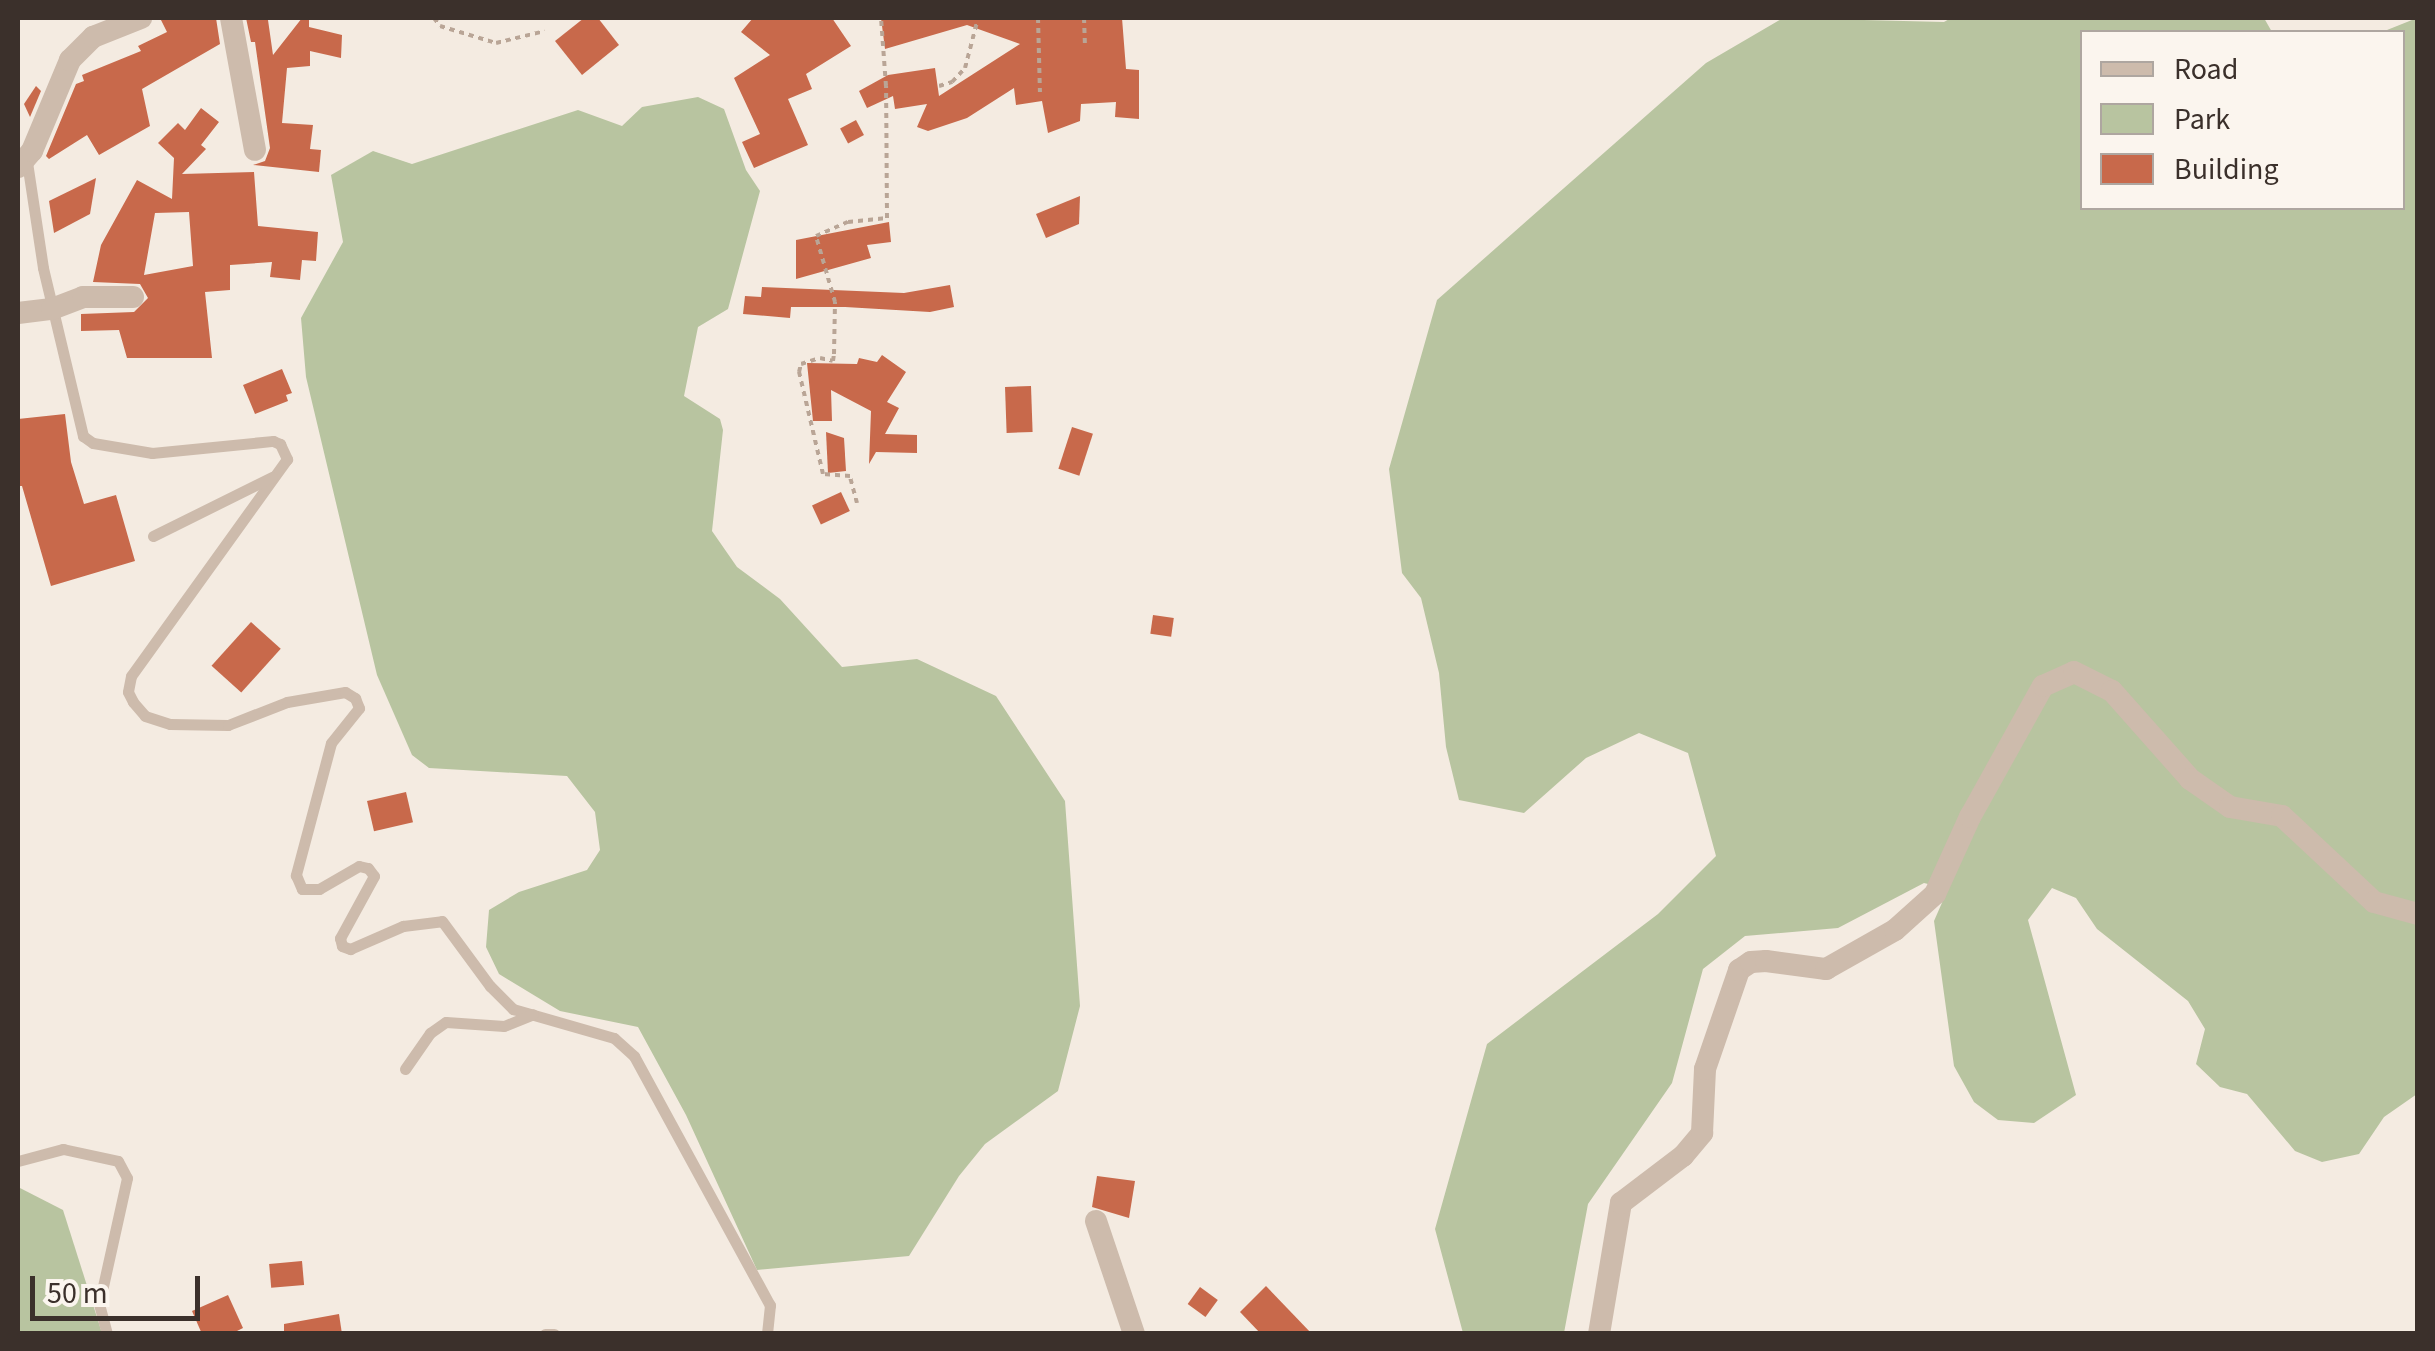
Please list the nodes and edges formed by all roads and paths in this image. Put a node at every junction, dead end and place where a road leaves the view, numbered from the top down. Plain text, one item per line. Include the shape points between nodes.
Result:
1 (141, 18) edge
2 (231, 18) edge
3 (434, 18) edge
4 (880, 18) edge
5 (978, 18) edge
6 (1040, 18) edge
7 (1085, 18) edge
8 (544, 31) dead end
9 (1085, 43) dead end
10 (938, 86) dead end
11 (1040, 92) dead end
12 (255, 150) dead end
13 (22, 162) edge
14 (133, 297) dead end
15 (52, 309) junction
16 (18, 313) edge
17 (276, 475) junction
18 (856, 503) dead end
19 (153, 536) dead end
20 (2418, 914) edge
21 (533, 1014) junction
22 (405, 1069) dead end
23 (18, 1161) edge
24 (1096, 1221) dead end
25 (107, 1334) edge
26 (545, 1334) edge
27 (554, 1334) edge
28 (767, 1334) edge
29 (1134, 1334) edge
30 (1599, 1334) edge

1 - 13 street via 93,36 70,60
2 - 12 street
3 - 8 path via 440,26 496,43
4 - 18 path via 887,218 848,222 816,236 835,302 834,354 833,361 801,364 799,372 823,474 850,476
5 - 10 path via 965,68
6 - 7 path
6 - 11 path
7 - 9 path
13 - 15 lane
14 - 15 street via 84,297
15 - 16 street
15 - 17 lane via 83,436 152,452 272,441 287,459
17 - 19 lane
17 - 21 lane via 132,676 128,692 145,716 170,724 228,725 288,702 345,692 355,698 359,708 332,743 296,875 302,889 319,889 359,866 368,868 374,876 340,938 342,946 442,921 490,986 513,1009
20 - 30 street via 2374,902 2282,816 2230,806 2190,779 2112,691 2074,672 2043,686 1935,894 1895,930 1826,969 1751,962 1739,970 1705,1070 1702,1132 1683,1156 1622,1203
21 - 22 lane via 504,1026 446,1022
21 - 28 lane via 614,1038 634,1056 770,1305
23 - 25 lane via 63,1148 118,1161 127,1178 100,1304
24 - 29 street
26 - 27 lane

